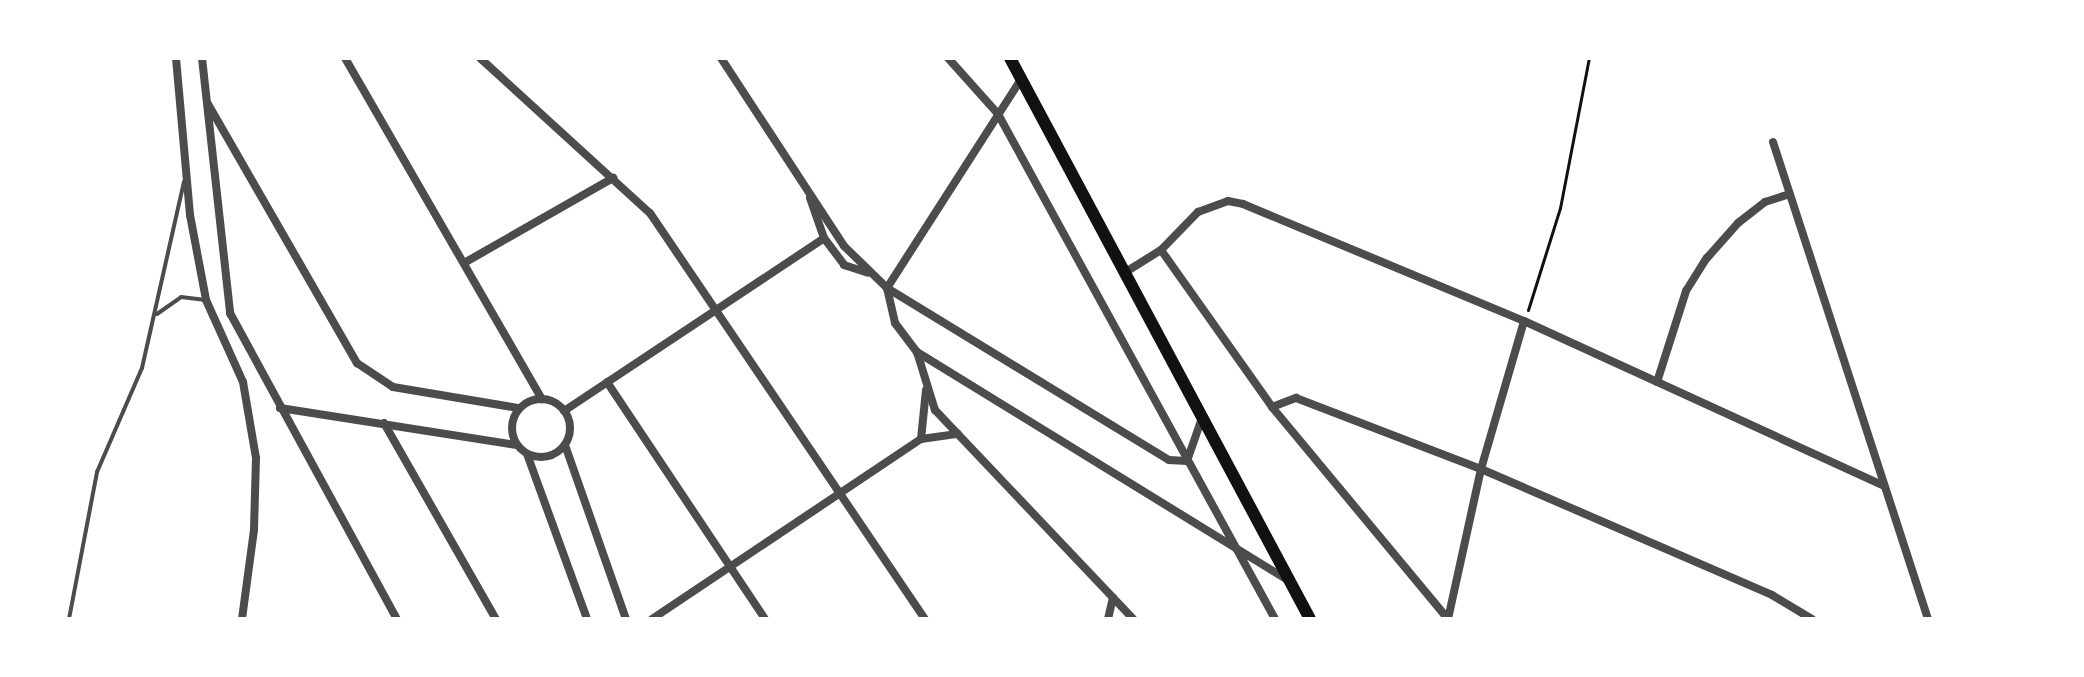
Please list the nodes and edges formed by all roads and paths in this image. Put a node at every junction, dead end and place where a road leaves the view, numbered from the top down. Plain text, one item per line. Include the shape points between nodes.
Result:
1 (176, 58) edge
2 (202, 58) edge
3 (345, 58) edge
4 (480, 58) edge
5 (721, 58) edge
6 (948, 58) edge
7 (1010, 58) edge
8 (1589, 58) edge
9 (1021, 79) junction
10 (206, 100) junction
11 (998, 114) junction
12 (1773, 142) dead end
13 (186, 172) junction
14 (613, 178) junction
15 (809, 193) junction
16 (1790, 194) junction
17 (824, 238) junction
18 (1161, 250) junction
19 (464, 263) junction
20 (870, 273) junction
21 (1124, 273) junction
22 (887, 288) junction
23 (206, 300) junction
24 (716, 310) junction
25 (156, 315) junction
26 (1524, 321) junction
27 (917, 352) junction
28 (607, 382) junction
29 (1657, 382) junction
30 (926, 389) junction
31 (542, 399) junction
32 (1272, 407) junction
33 (280, 408) junction
34 (519, 408) junction
35 (564, 411) junction
36 (1202, 417) junction
37 (384, 423) junction
38 (958, 434) junction
39 (921, 439) junction
40 (517, 445) junction
41 (565, 445) junction
42 (527, 454) junction
43 (1187, 461) junction
44 (1481, 469) junction
45 (1884, 486) junction
46 (838, 492) junction
47 (1242, 555) junction
48 (729, 566) junction
49 (1290, 581) junction
50 (1113, 598) junction
51 (69, 619) edge
52 (242, 619) edge
53 (397, 619) edge
54 (496, 619) edge
55 (587, 619) edge
56 (626, 619) edge
57 (652, 619) edge
58 (765, 619) edge
59 (925, 619) edge
60 (1108, 619) edge
61 (1133, 619) edge
62 (1275, 619) edge
63 (1310, 619) edge
64 (1448, 619) edge
65 (1812, 619) edge
66 (1928, 619) edge

1 - 13 street
2 - 10 street
3 - 19 street
4 - 14 street
5 - 15 street
6 - 11 street
7 - 9 main road
8 - 26 path via 1560,208
9 - 11 street
9 - 21 main road
10 - 33 street via 227,305
10 - 34 street via 351,355 386,384
11 - 22 street
11 - 43 street
12 - 16 street
13 - 23 street
13 - 25 lane
14 - 19 street
14 - 24 street via 650,213
15 - 17 street
15 - 20 street via 844,246
16 - 29 street via 1765,202 1707,258 1686,291
16 - 45 street
17 - 20 street via 844,265
17 - 24 street
18 - 21 street
18 - 26 street via 1198,212 1228,201
18 - 32 street
19 - 31 street
20 - 22 street
21 - 36 main road
22 - 27 street via 895,323
22 - 43 street via 1148,452
23 - 25 lane via 181,297
23 - 52 street via 243,382 256,458 254,530
24 - 28 street
24 - 46 street
25 - 51 lane via 142,368 97,472
26 - 29 street
26 - 44 street
27 - 30 street
27 - 47 street
28 - 35 street
28 - 48 street
29 - 45 street
30 - 38 street via 935,410
30 - 39 street
31 - 34 street
31 - 35 street
32 - 44 street via 1296,398
32 - 64 street
33 - 37 street
33 - 53 street
34 - 40 street via 512,427
35 - 41 street via 570,424
36 - 43 street
36 - 49 main road
37 - 40 street
37 - 54 street
38 - 39 street
38 - 50 street
39 - 46 street
40 - 42 street
41 - 42 street via 547,457
41 - 56 street
42 - 55 street
43 - 47 street
44 - 64 street
44 - 65 street via 1772,595
45 - 66 street
46 - 48 street
46 - 59 street
47 - 49 street
47 - 62 street
48 - 57 street
48 - 58 street
49 - 63 main road
50 - 60 street
50 - 61 street

